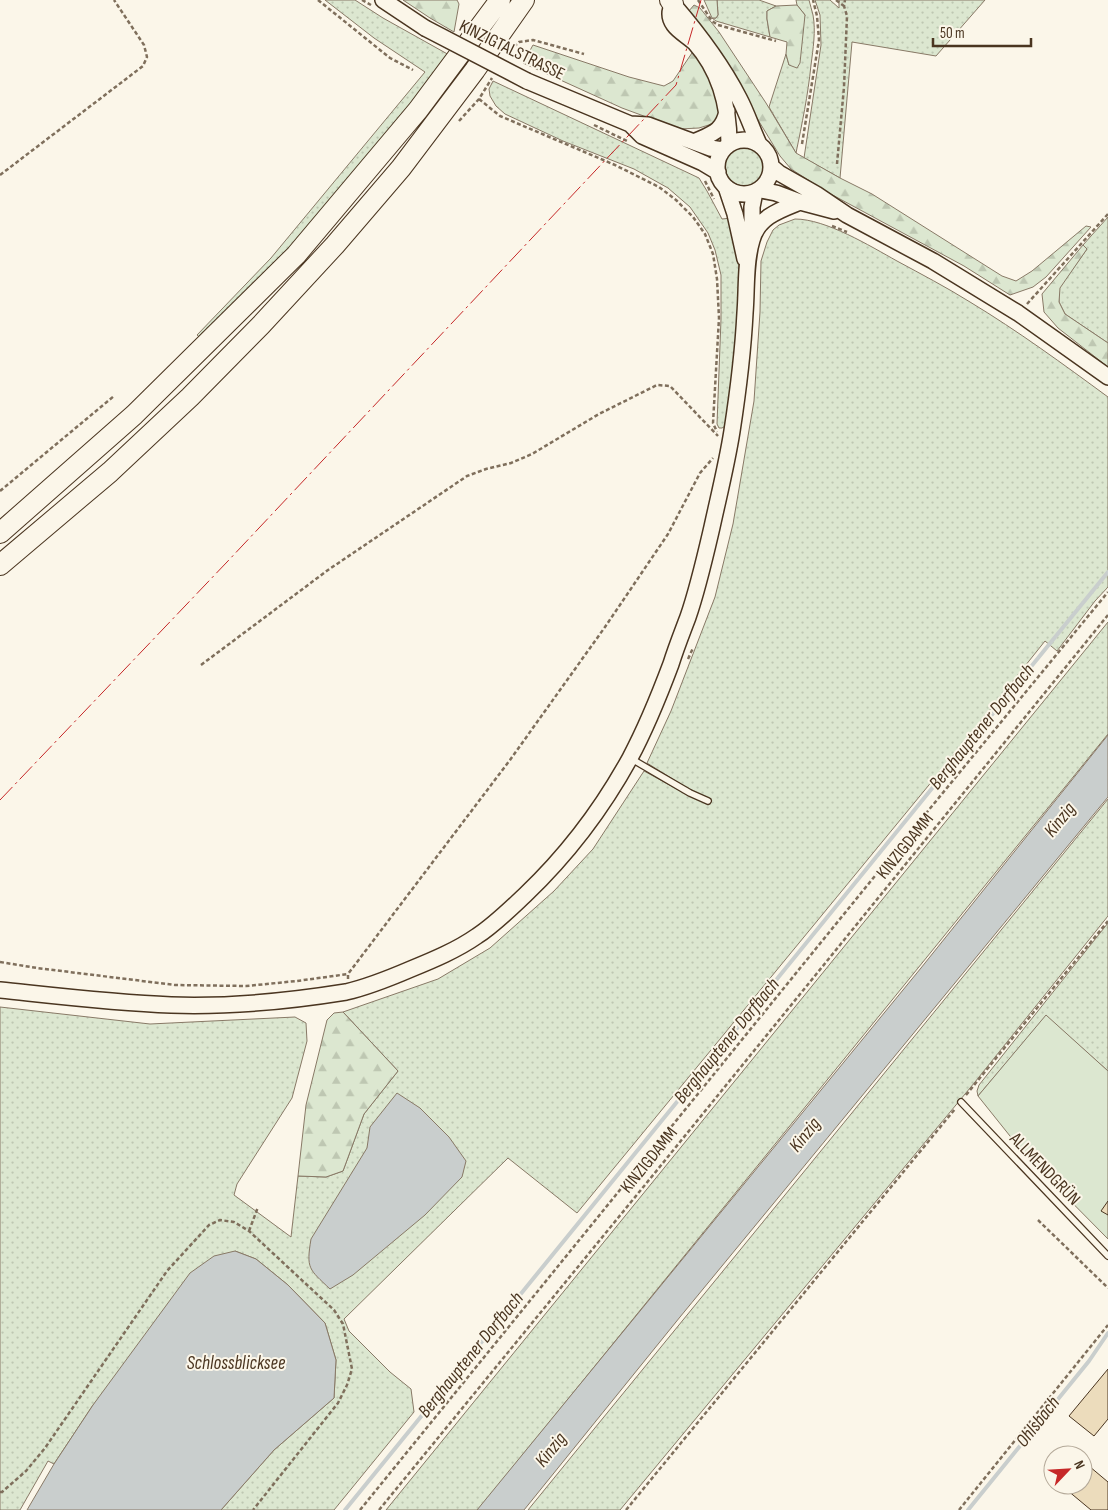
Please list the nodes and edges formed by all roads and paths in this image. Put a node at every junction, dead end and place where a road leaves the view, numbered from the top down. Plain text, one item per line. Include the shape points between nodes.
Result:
1 (114, 0) edge
2 (318, 0) edge
3 (383, 0) edge
4 (500, 0) edge
5 (524, 0) edge
6 (698, 0) edge
7 (813, 0) edge
8 (836, 0) edge
9 (845, 0) edge
10 (671, 2) edge
11 (844, 6) junction
12 (776, 40) dead end
13 (506, 54) dead end
14 (584, 54) dead end
15 (413, 70) dead end
16 (479, 99) dead end
17 (727, 110) junction
18 (630, 124) junction
19 (694, 142) junction
20 (759, 144) junction
21 (802, 144) dead end
22 (726, 147) junction
23 (837, 164) dead end
24 (772, 167) junction
25 (718, 172) junction
26 (0, 175) edge
27 (726, 187) junction
28 (758, 190) junction
29 (800, 202) junction
30 (847, 214) junction
31 (1108, 214) edge
32 (829, 224) dead end
33 (853, 235) dead end
34 (752, 238) junction
35 (747, 270) junction
36 (1018, 313) junction
37 (1108, 377) edge
38 (114, 396) dead end
39 (713, 458) dead end
40 (0, 491) edge
41 (0, 533) edge
42 (0, 565) edge
43 (1108, 592) edge
44 (1108, 615) edge
45 (694, 645) dead end
46 (687, 662) dead end
47 (201, 665) dead end
48 (630, 758) junction
49 (708, 801) dead end
50 (1108, 921) edge
51 (0, 962) edge
52 (348, 974) junction
53 (0, 990) edge
54 (346, 992) junction
55 (961, 1102) junction
56 (258, 1208) dead end
57 (1038, 1220) dead end
58 (249, 1231) junction
59 (1108, 1256) edge
60 (1108, 1288) edge
61 (1108, 1325) edge
62 (0, 1492) edge
63 (253, 1510) edge
64 (360, 1510) edge
65 (379, 1510) edge
66 (626, 1510) edge
67 (959, 1510) edge

1 - 26 path via 144,45 147,57 144,66
2 - 15 path via 390,58
3 - 18 street, KINZIGTALSTRASSE, bridge via 424,28 527,81
4 - 41 highway via 418,110 296,255 134,415
5 - 42 highway via 402,168 336,245 190,397 110,472
6 - 12 path via 718,25
7 - 21 path via 819,40
8 - 11 path
9 - 11 path
10 - 17 street via 669,11 674,26 694,42 705,57 724,95
10 - 20 street via 721,66 740,99
11 - 23 path via 847,16 844,87
13 - 14 path via 519,42 533,40
16 - 47 path via 500,116 658,187 693,216 713,254 717,279 719,318 713,423 719,437 670,386 657,385 532,454 467,476 328,570
17 - 19 street via 720,128
17 - 22 street
18 - 19 street, KINZIGTALSTRASSE via 648,125
18 - 25 street, KINZIGTALSTRASSE via 642,136
19 - 22 street, KINZIGTALSTRASSE via 710,148
20 - 22 street via 744,139
20 - 24 street via 769,154
22 - 25 street via 719,156
24 - 28 street via 767,182
24 - 30 street
25 - 27 street
27 - 28 street via 740,194
27 - 35 street
28 - 29 street
28 - 34 street via 752,207
29 - 30 street
29 - 34 street via 765,219
30 - 36 street
31 - 36 path
32 - 33 path
34 - 35 street
35 - 48 street via 732,432 703,564 657,701
36 - 37 street
38 - 40 path
39 - 52 path via 700,473 668,534 605,626 510,760
43 - 64 path
44 - 65 path, KINZIGDAMM
45 - 46 path
48 - 49 lane
48 - 54 street via 569,849 513,907 477,937 397,975
50 - 55 path
51 - 52 path via 174,985 246,986
52 - 54 path
53 - 54 street via 91,1000 194,1005 273,1002
55 - 59 lane, ALLMENDGRÜN
55 - 66 path
56 - 58 path
57 - 60 path
58 - 62 path via 234,1222 220,1220 209,1226 167,1271 45,1448 26,1471
58 - 63 path via 334,1310 343,1324 352,1369 338,1403
61 - 67 path

